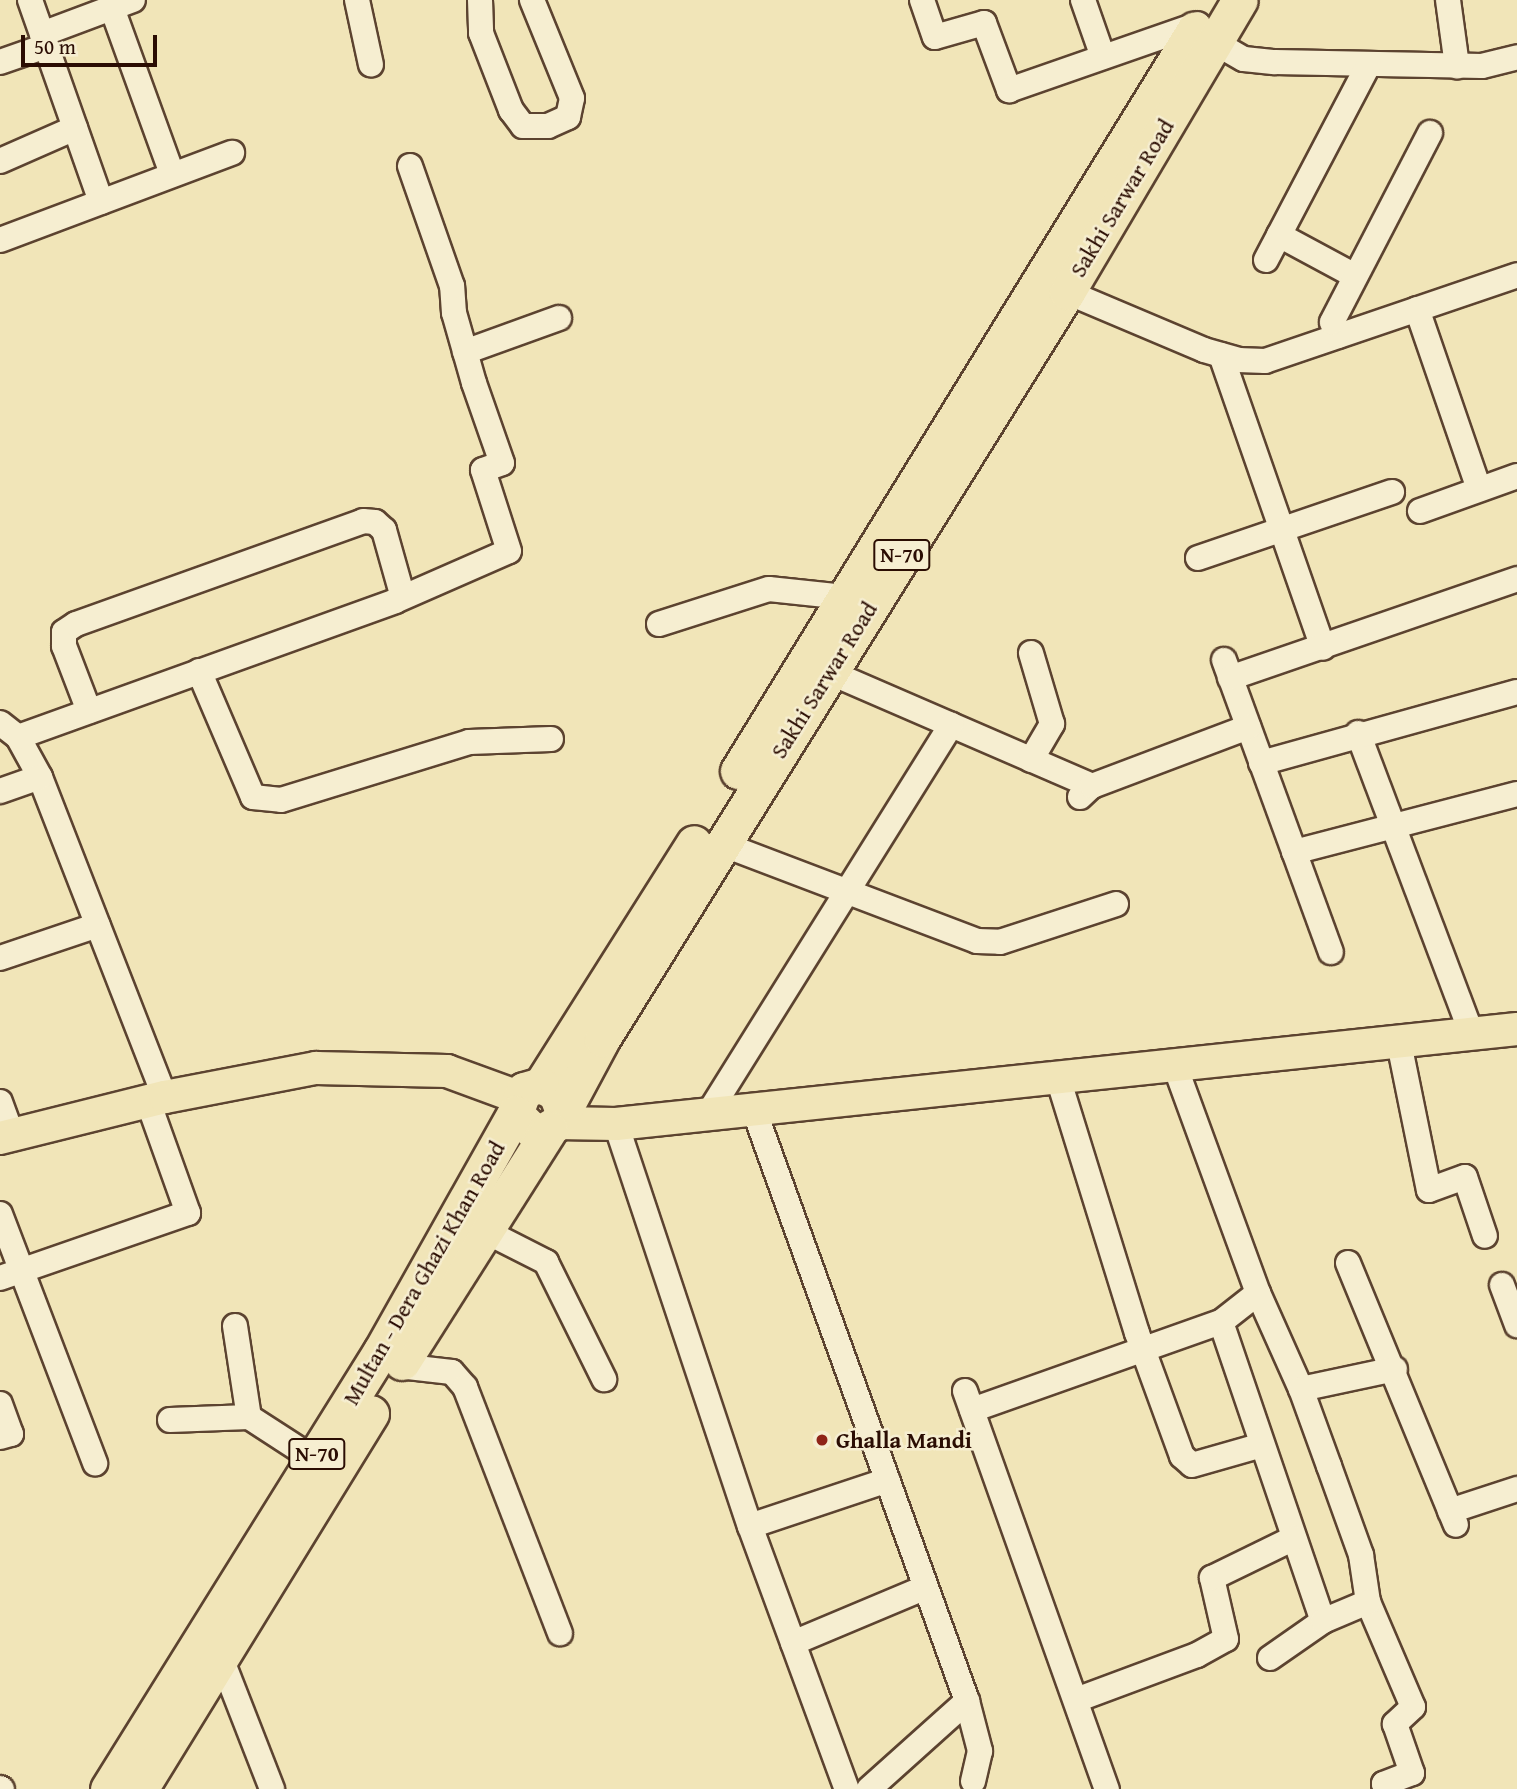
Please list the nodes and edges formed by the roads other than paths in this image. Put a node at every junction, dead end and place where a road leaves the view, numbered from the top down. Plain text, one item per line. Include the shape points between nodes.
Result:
1 (30, 0) edge
2 (357, 0) edge
3 (480, 0) edge
4 (532, 0) edge
5 (922, 0) edge
6 (1083, 0) edge
7 (1240, 0) edge
8 (1448, 0) edge
9 (122, 4) edge
10 (1208, 22) edge
11 (44, 40) junction
12 (1103, 57) junction
13 (1517, 57) edge
14 (0, 62) edge
15 (1369, 64) junction
16 (372, 65) dead end
17 (1457, 65) junction
18 (75, 128) junction
19 (1430, 133) dead end
20 (232, 153) dead end
21 (0, 161) edge
22 (410, 166) dead end
23 (172, 174) junction
24 (101, 202) junction
25 (1279, 235) junction
26 (0, 240) edge
27 (1266, 260) dead end
28 (1517, 275) edge
29 (1355, 276) junction
30 (1067, 292) junction
31 (1418, 309) junction
32 (559, 318) dead end
33 (1338, 336) junction
34 (465, 352) junction
35 (1221, 355) junction
36 (1517, 476) edge
37 (1479, 489) junction
38 (1392, 492) dead end
39 (1420, 511) dead end
40 (1282, 529) junction
41 (1198, 558) dead end
42 (1517, 579) edge
43 (402, 594) junction
44 (845, 597) junction
45 (659, 624) dead end
46 (1323, 648) junction
47 (1031, 653) dead end
48 (199, 671) junction
49 (829, 672) junction
50 (1517, 692) edge
51 (89, 711) junction
52 (951, 725) junction
53 (1248, 727) junction
54 (9, 730) edge
55 (1358, 733) junction
56 (551, 740) dead end
57 (1031, 760) junction
58 (1261, 762) junction
59 (40, 777) junction
60 (0, 791) edge
61 (1517, 794) edge
62 (1394, 828) junction
63 (722, 844) junction
64 (1294, 852) junction
65 (847, 892) junction
66 (1116, 904) dead end
67 (98, 925) junction
68 (1331, 952) dead end
69 (0, 958) edge
70 (1517, 1029) edge
71 (1472, 1035) junction
72 (1399, 1043) junction
73 (1175, 1066) junction
74 (1058, 1078) junction
75 (156, 1099) junction
76 (0, 1102) edge
77 (541, 1109) junction
78 (754, 1110) junction
79 (708, 1114) junction
80 (616, 1124) junction
81 (6, 1136) edge
82 (0, 1214) edge
83 (483, 1230) junction
84 (1485, 1236) dead end
85 (1348, 1263) dead end
86 (11, 1274) edge
87 (1502, 1285) dead end
88 (1258, 1293) junction
89 (1221, 1322) junction
90 (1517, 1325) edge
91 (235, 1326) dead end
92 (1143, 1348) junction
93 (399, 1366) junction
94 (1395, 1369) junction
95 (604, 1379) dead end
96 (1301, 1388) junction
97 (0, 1404) edge
98 (249, 1417) junction
99 (170, 1420) dead end
100 (0, 1437) edge
101 (1262, 1445) junction
102 (314, 1459) junction
103 (95, 1463) dead end
104 (888, 1480) junction
105 (1517, 1489) edge
106 (750, 1526) junction
107 (1294, 1538) junction
108 (926, 1587) junction
109 (1368, 1602) junction
110 (1323, 1621) junction
111 (560, 1633) dead end
112 (793, 1643) junction
113 (221, 1658) junction
114 (1270, 1658) dead end
115 (1076, 1700) junction
116 (967, 1701) junction
117 (973, 1781) dead end
118 (108, 1789) edge
119 (140, 1789) edge
120 (272, 1789) edge
121 (847, 1789) edge
122 (869, 1789) edge
123 (1107, 1789) edge
124 (1386, 1789) edge

1 - 11 street
2 - 16 street
3 - 4 street via 481,33 511,110 523,126 548,126 568,117 572,98
5 - 12 street via 935,37 984,23 1009,90
6 - 12 street
7 - 10 highway, Sakhi Sarwar Road / N-70
8 - 17 street
9 - 11 street
9 - 23 street
10 - 12 street
10 - 15 street via 1244,59
10 - 30 highway, Sakhi Sarwar Road / N-70
10 - 44 highway, Sakhi Sarwar Road / N-70
11 - 14 street
11 - 18 street
13 - 17 street via 1482,66
15 - 17 street
15 - 25 street
18 - 21 street
18 - 24 street
19 - 29 street
20 - 23 street
22 - 34 street via 452,286
23 - 24 street
24 - 26 street
25 - 27 street
25 - 29 street
28 - 31 street
29 - 33 street via 1332,321
30 - 35 street
30 - 49 highway, Sakhi Sarwar Road / N-70
31 - 33 street
31 - 37 street
32 - 34 street
33 - 35 street via 1265,360
34 - 43 street via 502,463 483,470 509,551
35 - 40 street
36 - 37 street
37 - 39 street
38 - 40 street
40 - 41 street
40 - 46 street
42 - 46 street
43 - 48 street via 395,601
43 - 51 street via 384,530 375,522 363,521 76,624 64,632 64,646
44 - 45 street via 769,589
44 - 77 highway, Sakhi Sarwar Road / N-70
46 - 53 street via 1227,669
47 - 57 street via 1052,724
48 - 51 street
48 - 56 street via 253,797 281,800 469,742
49 - 52 street
49 - 63 highway, Sakhi Sarwar Road / N-70
50 - 55 street
51 - 54 street
52 - 57 street
52 - 65 street
53 - 57 street via 1086,792
53 - 58 street
54 - 59 street
55 - 58 street
55 - 62 street
58 - 64 street
59 - 60 street
59 - 67 street
61 - 62 street
62 - 64 street
62 - 71 street
63 - 65 street
63 - 77 highway, Sakhi Sarwar Road / N-70
64 - 68 street
65 - 66 street via 978,941 999,942
65 - 79 street
67 - 69 street
67 - 75 street
70 - 71 main road
71 - 72 main road
72 - 73 main road
72 - 84 street via 1429,1190 1465,1177
73 - 74 main road
73 - 88 street
74 - 78 main road
74 - 92 street
75 - 77 main road via 316,1069 447,1071
75 - 81 main road
75 - 86 street via 188,1213
76 - 81 street
77 - 80 main road
77 - 83 highway, Multan - Dera Ghazi Khan Road / N-70
77 - 102 highway, Multan - Dera Ghazi Khan Road / N-70
78 - 79 main road
78 - 104 street
79 - 80 main road
80 - 106 street
82 - 86 street
83 - 93 highway, Multan - Dera Ghazi Khan Road / N-70
83 - 95 street via 546,1262
85 - 94 street via 1376,1335
86 - 103 street
87 - 90 street
88 - 89 street
88 - 96 street
89 - 92 street
89 - 101 street
91 - 98 street
92 - 101 street via 1186,1462 1192,1465
92 - 115 street via 968,1400
93 - 111 street via 452,1372 466,1387
93 - 113 highway, Multan - Dera Ghazi Khan Road / N-70
94 - 96 street
94 - 105 street via 1453,1518
96 - 109 street via 1360,1555
97 - 100 street via 11,1434
98 - 99 street
98 - 102 street
101 - 107 street
102 - 118 highway, Multan - Dera Ghazi Khan Road / N-70
104 - 106 street
104 - 108 street
106 - 112 street
107 - 110 street
107 - 115 street via 1212,1578 1226,1639 1197,1655
108 - 112 street
108 - 116 street
109 - 110 street
109 - 124 street via 1413,1707 1395,1724 1412,1773 1384,1784
110 - 114 street
112 - 121 street
113 - 119 highway, Multan - Dera Ghazi Khan Road / N-70
113 - 120 street
115 - 123 street
116 - 117 street via 980,1751
116 - 122 street

